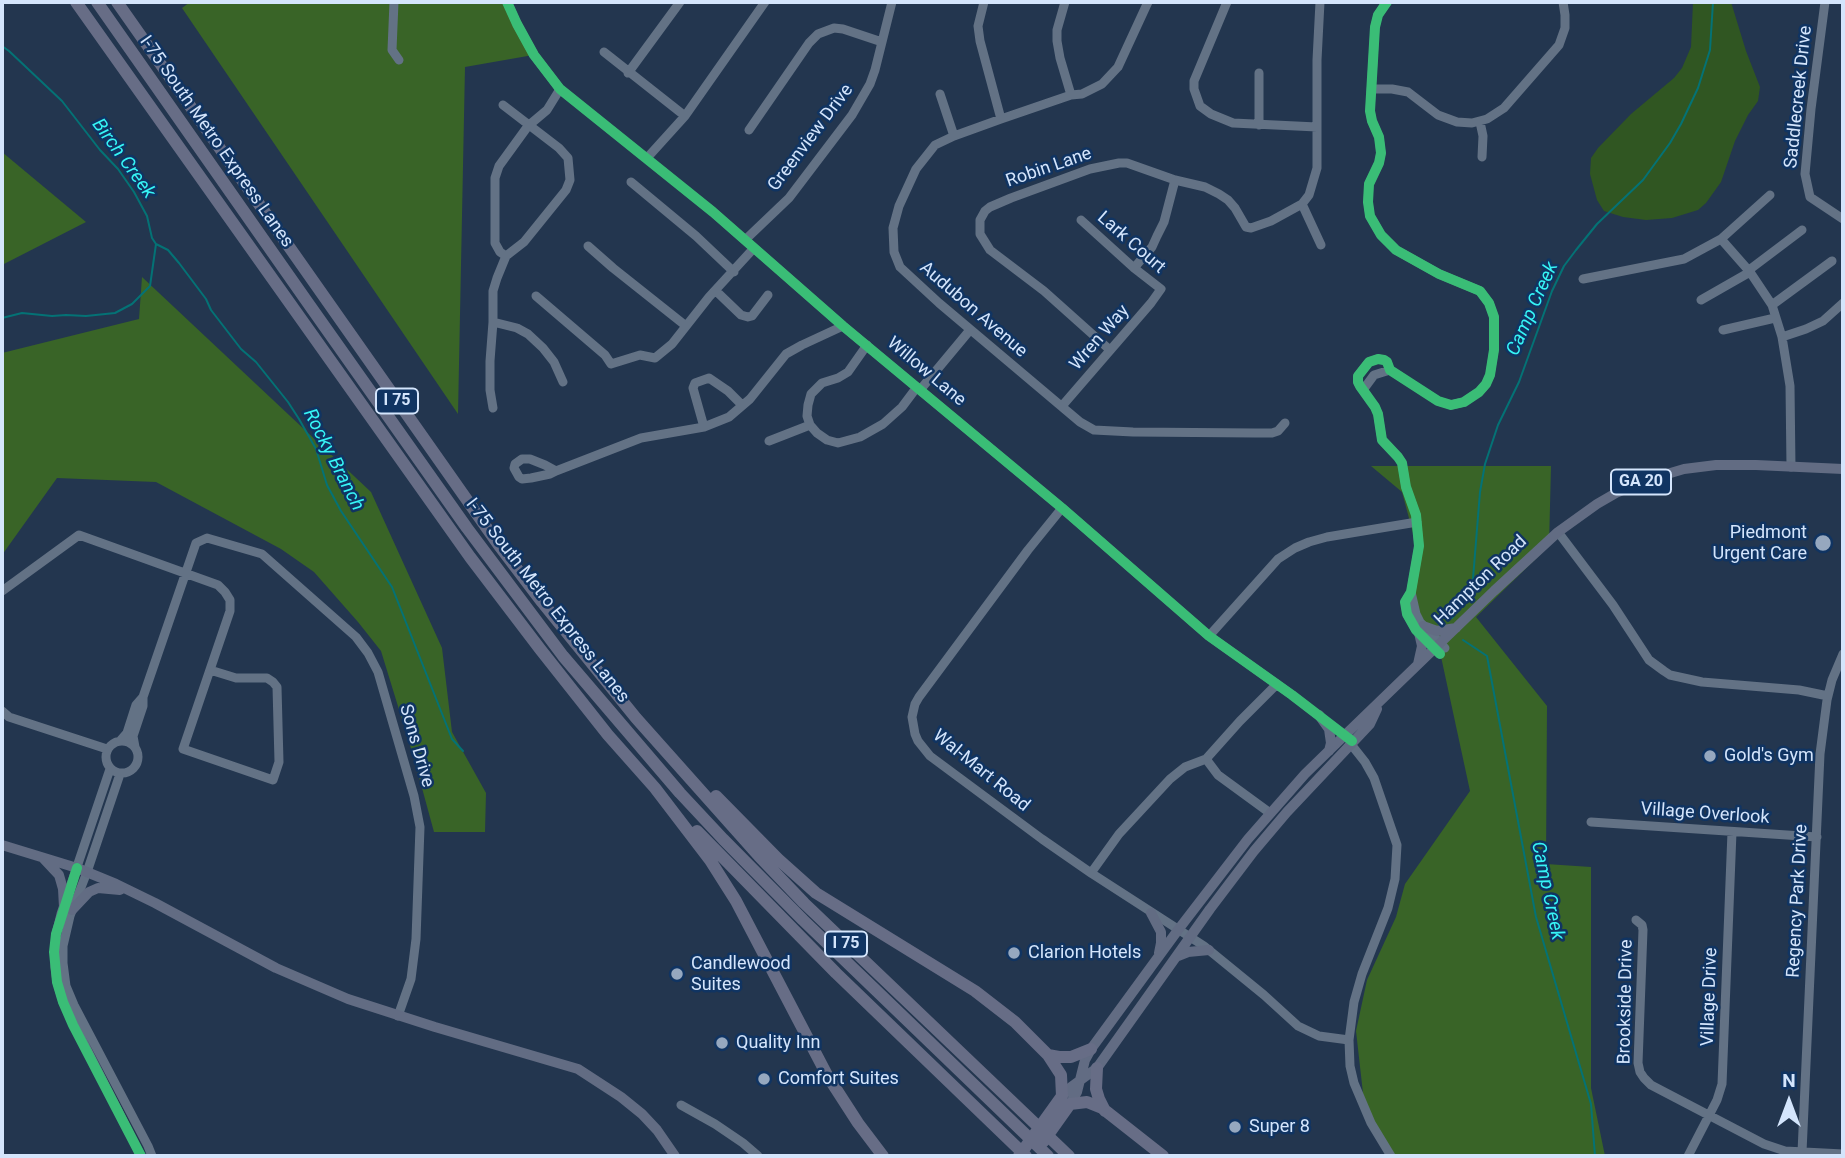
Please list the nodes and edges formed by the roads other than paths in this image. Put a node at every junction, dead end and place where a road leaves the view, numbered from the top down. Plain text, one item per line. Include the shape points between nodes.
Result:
1 (76, 2) edge
2 (97, 2) edge
3 (117, 2) edge
4 (394, 2) edge
5 (508, 2) edge
6 (680, 2) edge
7 (765, 2) edge
8 (892, 2) edge
9 (984, 2) edge
10 (1065, 2) edge
11 (1148, 2) edge
12 (1227, 2) edge
13 (1320, 2) edge
14 (1387, 2) edge
15 (1563, 2) edge
16 (1825, 2) edge
17 (882, 42) junction
18 (604, 52) dead end
19 (399, 60) dead end
20 (628, 73) junction
21 (1259, 73) dead end
22 (560, 89) junction
23 (1372, 89) junction
24 (940, 94) dead end
25 (1071, 95) junction
26 (503, 105) dead end
27 (685, 116) junction
28 (1001, 119) junction
29 (1480, 122) junction
30 (528, 125) junction
31 (1259, 125) junction
32 (1317, 127) junction
33 (749, 131) dead end
34 (954, 135) junction
35 (1482, 157) dead end
36 (647, 158) junction
37 (1175, 180) junction
38 (631, 182) dead end
39 (1770, 195) dead end
40 (1302, 204) junction
41 (1843, 219) edge
42 (1081, 220) dead end
43 (1802, 230) dead end
44 (1721, 239) junction
45 (745, 240) junction
46 (1321, 245) dead end
47 (588, 246) dead end
48 (754, 248) junction
49 (506, 256) junction
50 (1832, 261) dead end
51 (1134, 268) junction
52 (1749, 271) junction
53 (734, 272) junction
54 (1583, 279) dead end
55 (1160, 289) joint
56 (716, 290) junction
57 (768, 295) dead end
58 (536, 296) dead end
59 (1701, 300) dead end
60 (1843, 303) edge
61 (1772, 305) junction
62 (1774, 318) junction
63 (493, 321) junction
64 (686, 326) junction
65 (844, 326) junction
66 (970, 330) junction
67 (1723, 330) dead end
68 (1782, 337) junction
69 (867, 345) junction
70 (1110, 350) junction
71 (563, 382) dead end
72 (918, 388) junction
73 (742, 405) junction
74 (1062, 406) junction
75 (493, 408) dead end
76 (1285, 423) dead end
77 (810, 425) junction
78 (704, 426) junction
79 (769, 441) dead end
80 (1791, 467) junction
81 (1843, 469) edge
82 (556, 471) dead end
83 (1062, 508) junction
84 (1417, 522) junction
85 (1558, 532) junction
86 (186, 573) junction
87 (2, 591) edge
88 (1456, 628) junction
89 (1421, 629) junction
90 (1209, 636) junction
91 (1440, 649) junction
92 (1843, 654) edge
93 (1418, 665) junction
94 (210, 670) junction
95 (1277, 684) junction
96 (1828, 696) junction
97 (143, 697) junction
98 (1381, 701) junction
99 (2, 711) edge
100 (1319, 715) junction
101 (636, 718) junction
102 (120, 740) junction
103 (1349, 740) junction
104 (135, 747) junction
105 (107, 750) junction
106 (1329, 751) junction
107 (1206, 759) junction
108 (110, 769) junction
109 (120, 774) junction
110 (655, 788) junction
111 (1270, 813) junction
112 (1591, 822) dead end
113 (1732, 832) junction
114 (1817, 837) junction
115 (2, 845) edge
116 (43, 857) junction
117 (82, 870) junction
118 (1091, 873) junction
119 (134, 892) junction
120 (68, 908) junction
121 (1151, 913) junction
122 (1636, 920) dead end
123 (1178, 930) junction
124 (1190, 938) junction
125 (1209, 950) junction
126 (1158, 957) junction
127 (1175, 958) junction
128 (398, 1016) junction
129 (1349, 1040) junction
130 (1091, 1049) junction
131 (1048, 1055) junction
132 (1097, 1068) junction
133 (1080, 1081) junction
134 (1066, 1100) junction
135 (681, 1105) dead end
136 (1106, 1111) junction
137 (1709, 1115) junction
138 (1802, 1152) junction
139 (1843, 1154) edge
140 (141, 1156) edge
141 (152, 1156) edge
142 (675, 1156) edge
143 (758, 1156) edge
144 (883, 1156) edge
145 (1019, 1156) edge
146 (1026, 1156) edge
147 (1032, 1156) edge
148 (1048, 1156) edge
149 (1069, 1156) edge
150 (1163, 1156) edge
151 (1391, 1156) edge
152 (1688, 1156) edge

1 - 110 highway, I 75 via 470,557 608,735
2 - 148 highway, I-75 South Metro Express Lanes via 467,528 564,656 723,839
3 - 101 highway, I 75 via 498,544
4 - 19 street via 392,50
5 - 22 street, Willow Lane via 534,55
6 - 20 street
7 - 27 street
8 - 17 street, Greenview Drive
9 - 28 street via 978,26 980,41
10 - 25 street via 1057,41
11 - 25 street, Audubon Avenue via 1111,76 1082,94
12 - 31 street via 1195,81 1196,97 1200,106 1222,120
13 - 32 street
14 - 23 street via 1375,27
15 - 29 street via 1565,28 1559,45 1500,112
16 - 41 street, Saddlecreek Drive via 1805,174 1810,197
17 - 33 street via 843,29 818,34
17 - 45 street, Greenview Drive via 873,77 852,115 789,198
18 - 20 street
20 - 27 street
21 - 31 street
22 - 30 street via 547,110
22 - 36 street, Willow Lane
23 - 29 street via 1404,91 1447,119
23 - 84 street via 1371,116 1381,153 1370,181 1370,216 1389,244 1439,274 1480,291 1494,317 1490,375 1483,388 1464,402 1438,401 1390,370 1384,360 1366,365 1359,376 1358,382 1378,414 1382,440 1402,463
24 - 34 street
25 - 28 street, Audubon Avenue
26 - 30 street
27 - 36 street
28 - 34 street, Audubon Avenue
29 - 35 street
30 - 49 street via 495,178 495,243
30 - 49 street via 568,158 570,180 524,242
31 - 32 street
32 - 40 street via 1316,177
34 - 66 street, Audubon Avenue via 935,145 916,169 895,216 892,238 900,267
36 - 45 street, Willow Lane
37 - 40 street, Robin Lane via 1219,194 1251,228
37 - 51 street via 1164,222 1152,247
37 - 70 street, Robin Lane via 1127,163 1105,165 998,203 980,220 980,234 990,250
38 - 53 street
39 - 44 street
40 - 46 street
42 - 51 street, Lark Court
43 - 52 street
44 - 52 street
44 - 54 street via 1684,259
45 - 48 street, Willow Lane
47 - 64 street
48 - 53 street
48 - 65 street, Willow Lane
49 - 63 street via 493,291
50 - 61 street
51 - 55 street, Lark Court
52 - 59 street
52 - 61 street
53 - 56 street
55 - 70 street, Wren Way
56 - 57 street via 748,317
56 - 64 street
58 - 64 street via 611,364 640,355 655,358
60 - 68 street via 1823,321
61 - 62 street
62 - 67 street
62 - 68 street
63 - 71 street via 528,334 554,362
63 - 75 street
65 - 69 street, Willow Lane
65 - 73 street via 786,354
66 - 72 street
66 - 74 street, Audubon Avenue
68 - 80 street via 1790,386
69 - 72 street, Willow Lane
69 - 77 street via 845,374 813,391 807,410
70 - 74 street, Wren Way
72 - 77 street via 883,424 844,443 820,436
72 - 83 street, Willow Lane
73 - 78 street via 729,417
73 - 78 street via 709,377 695,383
74 - 76 street, Audubon Avenue via 1080,422 1101,431 1264,433
77 - 79 street
78 - 82 street via 641,438
80 - 81 main road, Hampton Road / GA 20
80 - 85 main road, Hampton Road / GA 20 via 1716,466 1662,474 1597,504
83 - 90 street, Willow Lane
83 - 118 street, Wal-Mart Road via 919,697 912,717 918,741 930,756
84 - 89 street via 1419,546 1411,592
84 - 90 street via 1327,537 1295,548 1278,559
85 - 88 main road, Hampton Road / GA 20
85 - 96 street via 1649,660 1670,675
86 - 87 street via 79,535
86 - 94 street via 218,585 230,600
86 - 97 street, Sons Drive
86 - 128 street, Sons Drive via 196,543 207,538 262,554 356,637 378,672 420,827 416,939 411,979
88 - 89 main road
88 - 91 main road, Hampton Road / GA 20
89 - 91 street
89 - 93 main road
90 - 95 street, Willow Lane
91 - 93 main road, Hampton Road / GA 20
92 - 96 street, Regency Park Drive
93 - 98 main road, Hampton Road / GA 20
94 - 94 street via 183,749 274,780 279,762 277,687 267,678 236,678
95 - 100 street, Willow Lane
95 - 107 street
96 - 114 street, Regency Park Drive
97 - 102 street
97 - 104 street via 133,736
98 - 103 main road, Hampton Road / GA 20
98 - 103 main road, Hampton Road / GA 20 via 1370,724
99 - 105 street
100 - 103 street, Willow Lane
100 - 106 main road via 1329,729
101 - 131 highway via 816,893 975,990
101 - 149 highway, I 75 via 804,903
102 - 104 street
102 - 105 street
103 - 106 main road, Hampton Road / GA 20
103 - 124 main road, Hampton Road / GA 20 via 1263,840
103 - 129 street, Willow Lane via 1374,778 1397,845 1388,908 1354,1002
104 - 109 street via 137,762 131,771
105 - 108 street via 105,760
106 - 111 main road, Hampton Road / GA 20
107 - 111 street via 1218,775
107 - 118 street via 1170,779 1119,834
108 - 109 street
108 - 117 street
109 - 117 street
110 - 144 highway via 723,880 831,1082
110 - 146 highway, I 75 via 836,973
111 - 123 main road, Hampton Road / GA 20
112 - 113 street, Village Overlook
113 - 114 street, Village Overlook
113 - 137 street, Village Drive via 1722,1084
114 - 138 street, Regency Park Drive
115 - 116 main road
116 - 117 main road
116 - 120 main road via 60,875
117 - 119 main road
117 - 120 street
118 - 121 street, Wal-Mart Road
119 - 120 main road via 98,888
119 - 128 main road via 276,968
120 - 140 street via 56,934 57,982
120 - 141 street via 63,946 66,986
121 - 123 street, Wal-Mart Road
121 - 126 main road via 1161,932
122 - 137 street, Brookside Drive via 1643,930 1640,1072 1651,1085
123 - 124 street, Wal-Mart Road
123 - 126 main road, Hampton Road / GA 20
124 - 125 street, Wal-Mart Road
124 - 127 main road, Hampton Road / GA 20
125 - 127 main road
125 - 129 street, Wal-Mart Road via 1305,1030
126 - 130 main road, Hampton Road / GA 20
127 - 132 main road, Hampton Road / GA 20
128 - 142 main road via 578,1069 642,1114
129 - 151 street, Willow Lane via 1354,1083
130 - 131 highway via 1071,1057
130 - 133 main road, Hampton Road / GA 20
131 - 134 highway via 1061,1075
132 - 133 main road, Hampton Road / GA 20
132 - 136 highway via 1096,1089
133 - 134 main road, Hampton Road / GA 20
134 - 136 highway via 1087,1102
134 - 145 highway, Hampton Road / GA 20
134 - 147 highway, Hampton Road / GA 20
135 - 143 street
136 - 150 highway
137 - 138 street, Brookside Drive via 1764,1144
137 - 152 street, Village Drive
138 - 139 street, Brookside Drive

